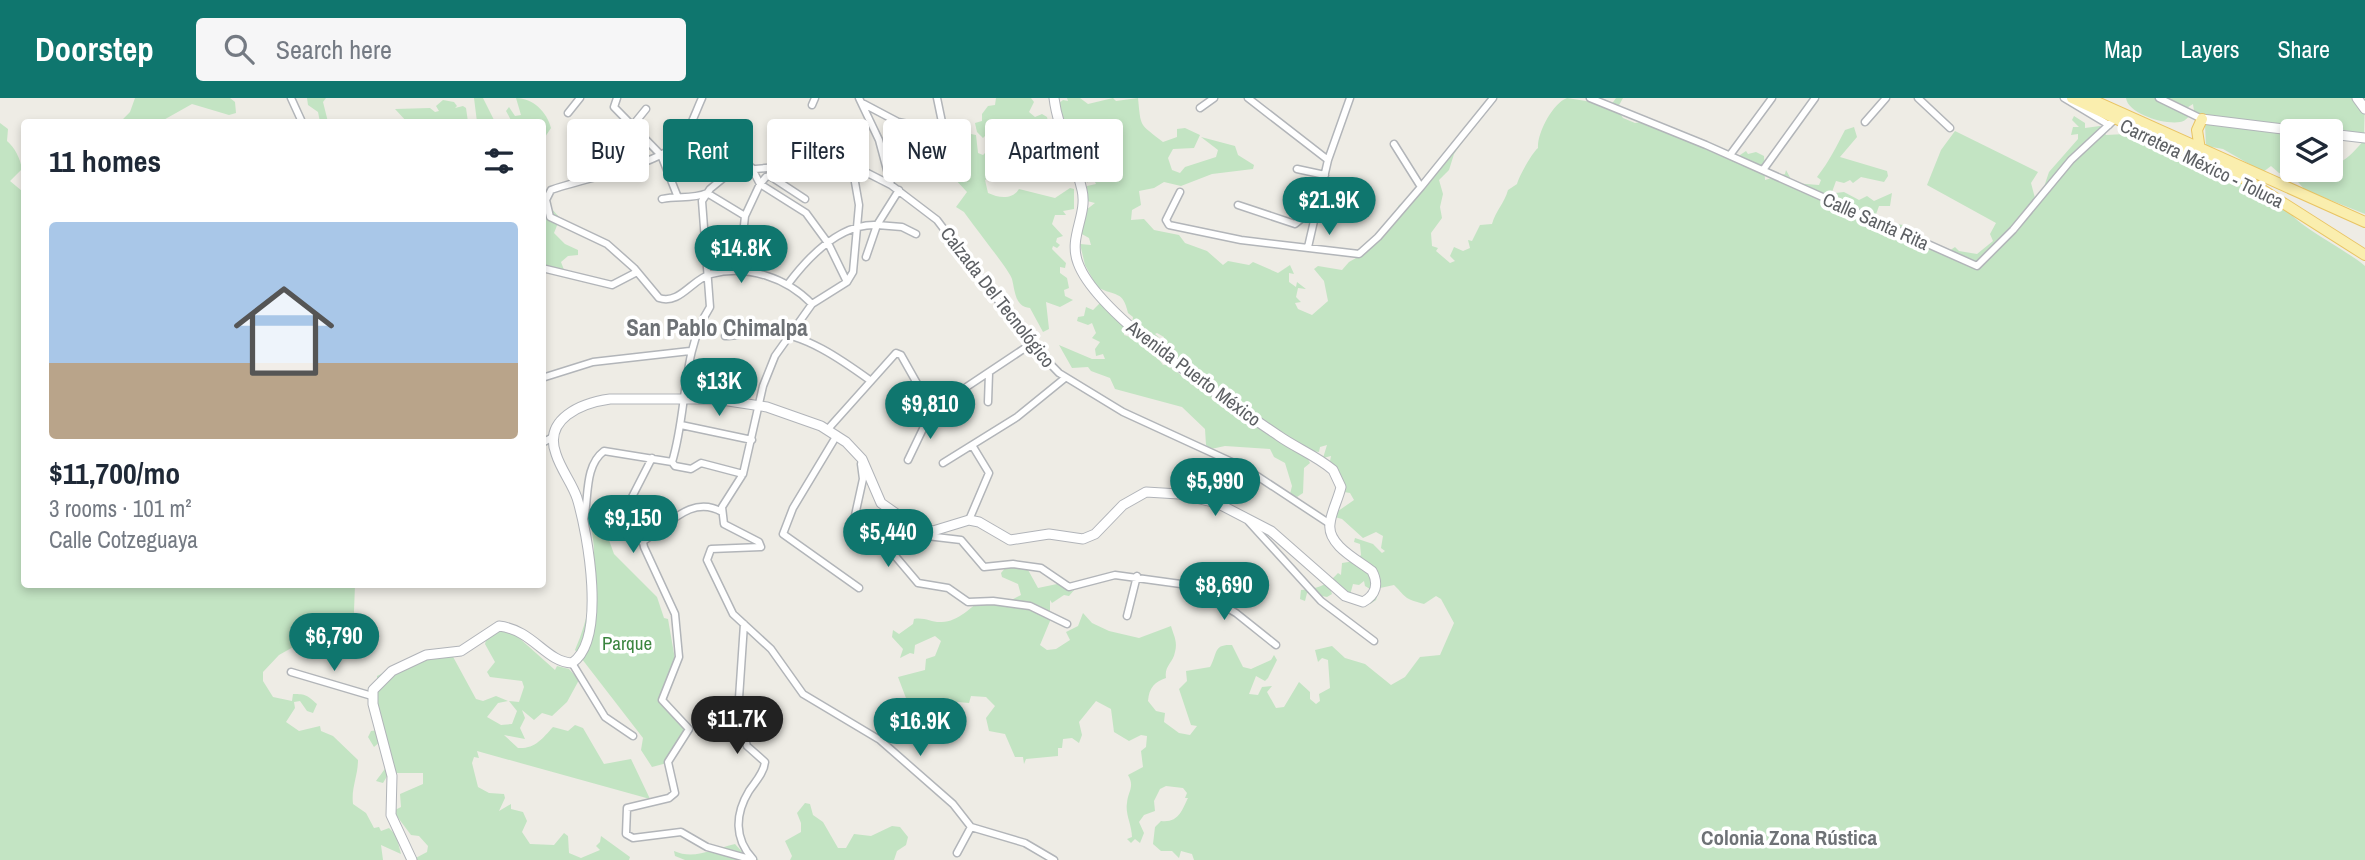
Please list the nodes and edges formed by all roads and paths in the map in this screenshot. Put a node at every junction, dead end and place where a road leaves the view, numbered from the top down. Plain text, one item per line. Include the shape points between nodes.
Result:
1 (291, 98) edge
2 (580, 98) edge
3 (617, 98) edge
4 (702, 98) edge
5 (937, 98) edge
6 (1054, 98) edge
7 (1214, 98) edge
8 (1248, 98) edge
9 (1350, 98) edge
10 (1493, 98) edge
11 (1590, 98) edge
12 (1772, 98) edge
13 (1815, 98) edge
14 (1886, 98) edge
15 (1918, 98) edge
16 (2064, 98) edge
17 (2072, 98) edge
18 (2088, 98) edge
19 (2159, 98) edge
20 (2357, 98) edge
21 (861, 101) edge
22 (1200, 108) dead end
23 (646, 109) dead end
24 (2365, 109) edge
25 (568, 113) dead end
26 (301, 119) edge
27 (627, 119) edge
28 (638, 119) edge
29 (2202, 119) junction
30 (1865, 122) dead end
31 (2112, 123) junction
32 (1950, 128) dead end
33 (2280, 129) edge
34 (2197, 130) junction
35 (2343, 135) edge
36 (2171, 137) junction
37 (2365, 138) edge
38 (649, 142) edge
39 (1394, 144) dead end
40 (2200, 150) junction
41 (661, 155) junction
42 (1730, 155) junction
43 (1328, 160) junction
44 (1297, 169) dead end
45 (1763, 170) junction
46 (753, 171) edge
47 (869, 174) edge
48 (1325, 174) junction
49 (718, 182) edge
50 (857, 182) edge
51 (760, 184) junction
52 (891, 185) junction
53 (1422, 187) junction
54 (899, 190) junction
55 (1180, 192) dead end
56 (707, 193) junction
57 (677, 195) junction
58 (662, 199) dead end
59 (805, 199) dead end
60 (1238, 205) dead end
61 (1316, 207) junction
62 (745, 216) junction
63 (2365, 222) edge
64 (859, 225) junction
65 (877, 225) junction
66 (916, 234) dead end
67 (828, 243) junction
68 (1308, 247) junction
69 (2363, 252) edge
70 (866, 257) dead end
71 (546, 269) edge
72 (637, 272) junction
73 (738, 272) junction
74 (708, 275) junction
75 (847, 282) junction
76 (788, 284) junction
77 (812, 304) junction
78 (725, 336) dead end
79 (789, 336) junction
80 (1031, 344) junction
81 (690, 351) junction
82 (989, 373) junction
83 (546, 377) edge
84 (1065, 378) junction
85 (871, 381) junction
86 (686, 400) junction
87 (988, 402) dead end
88 (758, 405) junction
89 (932, 410) junction
90 (681, 425) junction
91 (828, 429) junction
92 (837, 435) junction
93 (552, 437) junction
94 (752, 440) junction
95 (546, 441) edge
96 (972, 445) junction
97 (859, 456) junction
98 (652, 458) junction
99 (908, 460) dead end
100 (672, 461) junction
101 (943, 463) dead end
102 (743, 474) junction
103 (722, 512) junction
104 (1240, 512) junction
105 (969, 520) junction
106 (1330, 524) junction
107 (582, 525) junction
108 (916, 527) junction
109 (642, 542) junction
110 (1137, 576) junction
111 (859, 588) dead end
112 (1127, 616) dead end
113 (744, 624) junction
114 (1067, 624) dead end
115 (1374, 641) dead end
116 (1276, 645) dead end
117 (572, 663) junction
118 (291, 672) dead end
119 (372, 696) junction
120 (634, 736) dead end
121 (971, 827) junction
122 (957, 853) dead end
123 (412, 860) edge
124 (753, 860) edge
125 (1054, 860) edge

1 - 26 street
2 - 25 street
3 - 27 street via 614,107
4 - 41 street via 684,137
5 - 21 street via 942,122 937,130 898,122
6 - 106 main road, Avenida Puerto México via 1057,120 1083,192 1074,238 1082,274 1142,336 1234,405 1333,470 1340,481
7 - 22 street
8 - 43 street
9 - 43 street
10 - 53 street
11 - 42 street, Calle Santa Rita
12 - 42 street
13 - 45 street
14 - 30 street
15 - 32 street
16 - 31 street
17 - 31 main road, Carretera México - Toluca
18 - 36 main road, Carretera México - Toluca
19 - 29 street
20 - 24 main road
21 - 52 street
23 - 28 street
29 - 33 main road
29 - 34 main road
31 - 45 street, Calle Santa Rita via 2071,160 2014,230 1977,266
31 - 69 main road, Carretera México - Toluca via 2247,180
34 - 36 main road
34 - 40 main road
35 - 37 main road
36 - 40 main road, Carretera México - Toluca
38 - 41 street
39 - 53 street
40 - 63 main road, Carretera México - Toluca
41 - 57 street
41 - 72 street via 551,190 546,200 551,217 600,239
42 - 45 street, Calle Santa Rita
43 - 48 street
44 - 48 street
46 - 51 street
47 - 52 street, Calzada Del Tecnológico
48 - 61 street
49 - 56 street
50 - 64 street
51 - 59 street via 770,176
51 - 62 street
51 - 67 street via 801,209
52 - 54 street, Calzada Del Tecnológico
53 - 68 street via 1361,254
54 - 65 street
54 - 80 street, Calzada Del Tecnológico via 937,220
55 - 68 street via 1166,220 1169,225 1241,240
56 - 57 street via 695,198
56 - 62 street
56 - 74 street via 701,205
57 - 58 street
60 - 61 street via 1295,224
61 - 68 street
62 - 73 street
64 - 65 street
64 - 67 street
64 - 75 street via 856,259
65 - 66 street
65 - 70 street
67 - 75 street
67 - 76 street
71 - 72 street via 611,285
72 - 74 street via 655,296 667,301
73 - 74 street
73 - 76 street
74 - 81 street via 710,307 701,318
75 - 77 street
76 - 77 street
77 - 79 street
78 - 79 street via 760,332
79 - 85 street via 834,356
79 - 88 street via 766,376
80 - 82 street
80 - 84 street, Calzada Del Tecnológico
81 - 83 street via 593,362
81 - 86 street
82 - 87 street
82 - 89 street
84 - 96 street via 1017,417
84 - 106 street, Calzada Del Tecnológico via 1123,412 1239,464
85 - 89 street via 900,354
85 - 91 street
86 - 88 main road
86 - 90 street
86 - 93 main road via 598,400 562,418
88 - 91 main road
88 - 94 street
89 - 99 street
90 - 94 street
90 - 100 street
91 - 92 main road
92 - 97 main road
92 - 111 street via 783,532
93 - 95 street
93 - 107 main road via 556,456 577,496
94 - 102 street
96 - 101 street
96 - 105 street via 989,473
97 - 108 main road via 881,503
97 - 114 street via 863,480 852,519 854,532 885,544 921,584 948,588 968,602 1030,606
98 - 100 street
98 - 107 street via 607,450 600,453 590,474
98 - 109 street via 631,498
100 - 102 street via 690,469 700,463
102 - 103 street
103 - 109 street via 694,506
103 - 113 street via 727,527 761,544 758,548 718,546 707,556 728,606
104 - 105 main road via 1151,491 1129,500 1095,534 1083,538 1049,534 1010,540
104 - 106 main road via 1278,536 1345,596 1363,602 1374,592 1375,577 1337,544
104 - 115 street via 1321,601
105 - 108 main road via 940,531
107 - 117 main road via 592,618 586,646
108 - 110 street via 927,536 961,540 984,567 1013,564 1041,568 1069,587 1108,575
109 - 124 street via 670,598 677,625 679,660 662,699 689,729 668,762 675,793 627,808 626,834 633,838 681,832 707,847
110 - 112 street
110 - 116 street via 1193,587
113 - 121 street via 778,658 803,694 880,740 953,804
113 - 124 street via 738,713 747,746 765,764 738,823 741,841
117 - 119 main road via 557,659 529,635 499,626 461,651 426,655 383,677
117 - 120 street via 605,717
118 - 119 street
119 - 123 main road via 392,776 391,816
121 - 122 street
121 - 125 street via 1025,843

